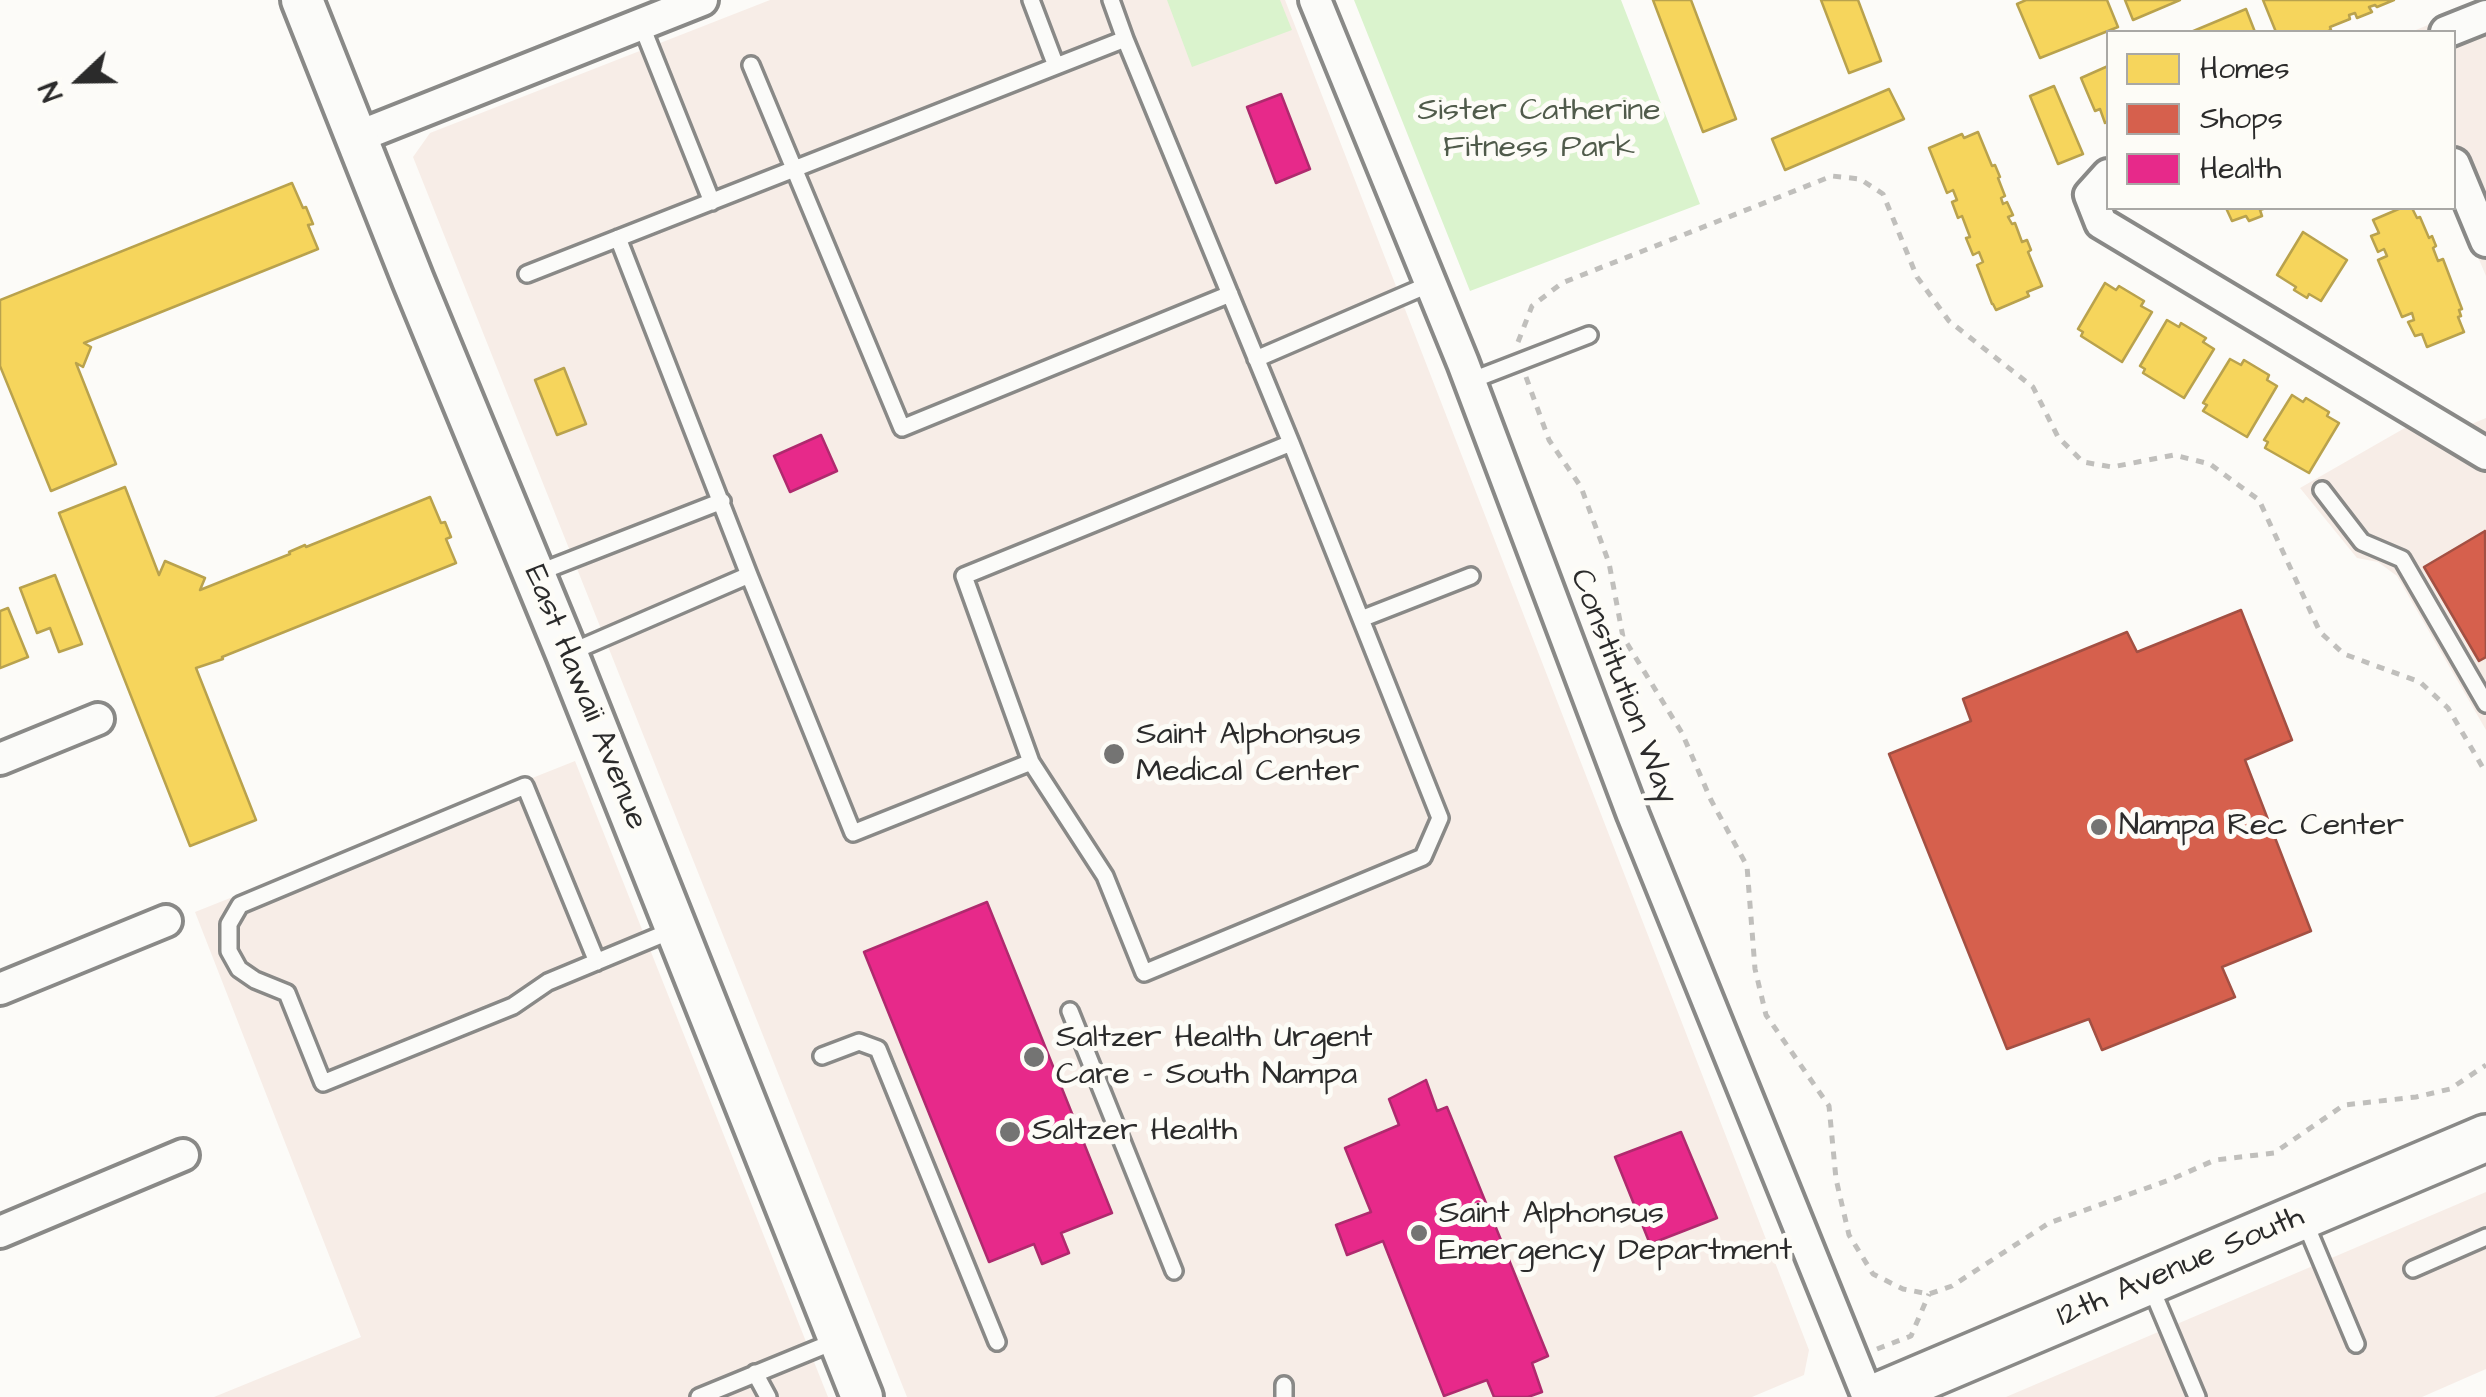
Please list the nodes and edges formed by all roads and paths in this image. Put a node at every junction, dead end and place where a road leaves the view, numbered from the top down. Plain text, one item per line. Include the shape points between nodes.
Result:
1 (302, 0) edge
2 (702, 0) edge
3 (1031, 0) edge
4 (1111, 0) edge
5 (1315, 0) edge
6 (2486, 16) edge
7 (641, 24) junction
8 (2451, 30) edge
9 (1125, 39) junction
10 (751, 65) dead end
11 (1056, 66) junction
12 (357, 138) junction
13 (2456, 169) edge
14 (796, 170) junction
15 (2106, 177) edge
16 (712, 202) junction
17 (618, 238) junction
18 (2486, 240) edge
19 (527, 274) dead end
20 (1430, 284) junction
21 (1230, 294) junction
22 (1588, 335) dead end
23 (1256, 358) junction
24 (1522, 360) junction
25 (1470, 382) junction
26 (1291, 443) junction
27 (2486, 454) edge
28 (2322, 490) dead end
29 (722, 501) junction
30 (534, 574) junction
31 (749, 575) junction
32 (1471, 576) dead end
33 (1361, 619) junction
34 (567, 654) junction
35 (2486, 666) edge
36 (2470, 676) junction
37 (2485, 699) edge
38 (98, 719) dead end
39 (0, 758) edge
40 (1031, 762) junction
41 (2486, 773) edge
42 (166, 921) dead end
43 (677, 929) junction
44 (598, 962) junction
45 (0, 989) edge
46 (1070, 1012) dead end
47 (822, 1056) dead end
48 (2486, 1065) edge
49 (2483, 1147) edge
50 (184, 1155) dead end
51 (2302, 1216) junction
52 (0, 1232) edge
53 (2486, 1237) edge
54 (2413, 1269) dead end
55 (1174, 1271) dead end
56 (2148, 1282) junction
57 (1929, 1294) junction
58 (839, 1339) junction
59 (996, 1342) dead end
60 (2356, 1344) dead end
61 (1852, 1358) junction
62 (756, 1373) junction
63 (698, 1397) edge
64 (768, 1397) edge
65 (862, 1397) edge
66 (1868, 1397) edge
67 (1876, 1397) edge
68 (2197, 1397) edge

1 - 12 street, East Hawaii Avenue
2 - 7 street
3 - 11 lane
4 - 9 lane
5 - 20 street, Constitution Way
6 - 8 street
7 - 12 street
7 - 16 lane
9 - 11 lane
9 - 21 lane
10 - 14 lane
11 - 14 lane
12 - 30 street, East Hawaii Avenue
13 - 18 street
14 - 16 lane
14 - 21 lane via 902,428
15 - 27 street via 2090,196 2101,223
16 - 17 lane
17 - 19 lane
17 - 29 lane
20 - 23 lane
20 - 25 street, Constitution Way
21 - 23 lane
22 - 24 lane
23 - 26 lane
24 - 25 lane
24 - 41 path via 1518,342 1532,306 1562,283 1832,176 1860,180 1884,194 1917,276 1949,321 2033,388 2058,437 2083,462 2112,467 2174,455 2210,464 2258,500 2320,632 2344,654 2420,682 2448,708
24 - 57 path via 1549,440 1581,487 1610,563 1623,637 1682,733 1747,866 1754,969 1766,1015 1830,1106 1849,1235 1874,1274
25 - 61 street, Constitution Way via 1638,827
26 - 33 lane
26 - 40 lane via 964,576
28 - 36 lane via 2362,542 2402,559
29 - 30 lane
29 - 31 lane
30 - 34 street, East Hawaii Avenue
31 - 34 lane
31 - 40 lane via 853,833
32 - 33 lane
33 - 40 lane via 1440,818 1423,858 1144,973 1105,876
34 - 43 street, East Hawaii Avenue
35 - 36 lane
36 - 37 lane
38 - 39 street
42 - 45 street
43 - 44 lane
43 - 58 street, East Hawaii Avenue
44 - 44 lane via 548,982 513,1006 324,1083 287,992 238,969 229,951 229,924 240,904 526,786
46 - 55 lane
47 - 59 lane via 859,1042 878,1049
48 - 57 path via 2450,1089 2344,1105 2274,1152 2216,1160 2049,1222
49 - 51 main road, 12th Avenue South
50 - 52 street
51 - 56 main road, 12th Avenue South
51 - 60 lane
53 - 54 lane
56 - 67 main road, 12th Avenue South
56 - 68 lane
57 - 61 path via 1912,1336
58 - 62 lane
58 - 65 street, East Hawaii Avenue
61 - 66 street, Constitution Way
62 - 63 lane
62 - 64 lane

